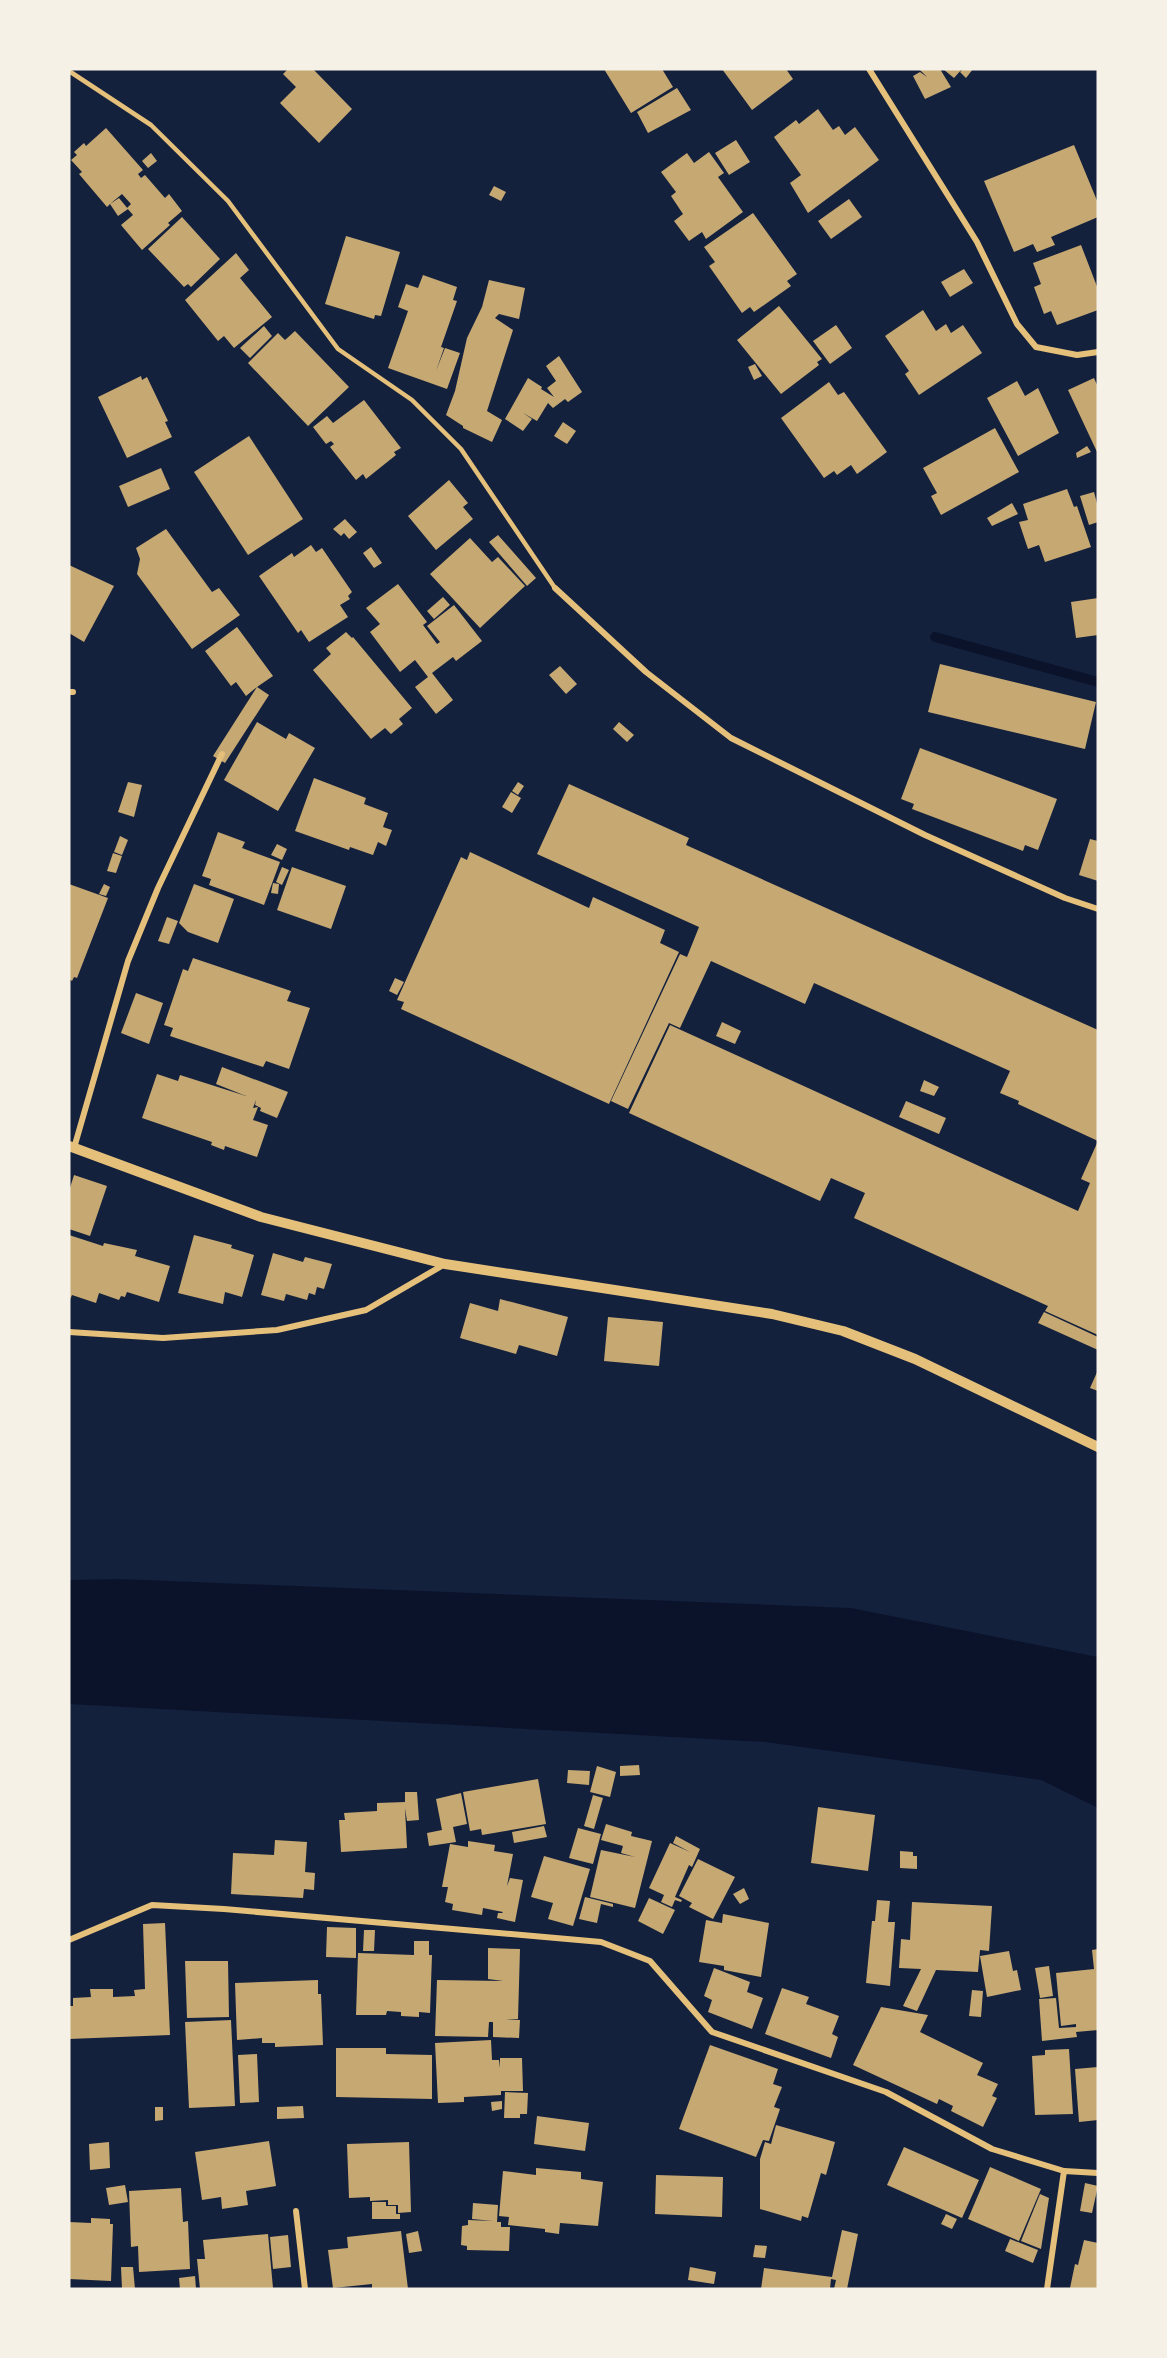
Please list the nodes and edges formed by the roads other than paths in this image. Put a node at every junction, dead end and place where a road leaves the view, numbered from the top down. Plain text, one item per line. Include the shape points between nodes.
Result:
1 (869, 69) edge
2 (69, 71) edge
3 (1098, 352) edge
4 (555, 588) joint
5 (222, 754) dead end
6 (1098, 909) edge
7 (72, 1147) edge
8 (445, 1264) junction
9 (69, 1332) edge
10 (1098, 1447) edge
11 (69, 1940) edge
12 (1064, 2171) junction
13 (1098, 2173) edge
14 (296, 2211) dead end
15 (305, 2289) edge
16 (1047, 2289) edge

1 - 3 street via 977,242 1017,324 1036,347 1077,355
2 - 4 lane via 151,125 228,201 338,349 412,400 461,449
4 - 6 street via 646,672 731,738 925,835
5 - 7 street via 128,961
7 - 8 street via 261,1216
8 - 9 street via 366,1310 277,1330 164,1338
8 - 10 street via 771,1314 843,1331 915,1359
11 - 12 street via 152,1905 601,1942 650,1960 712,2032 886,2092 992,2149
12 - 13 street
12 - 16 street
14 - 15 street

